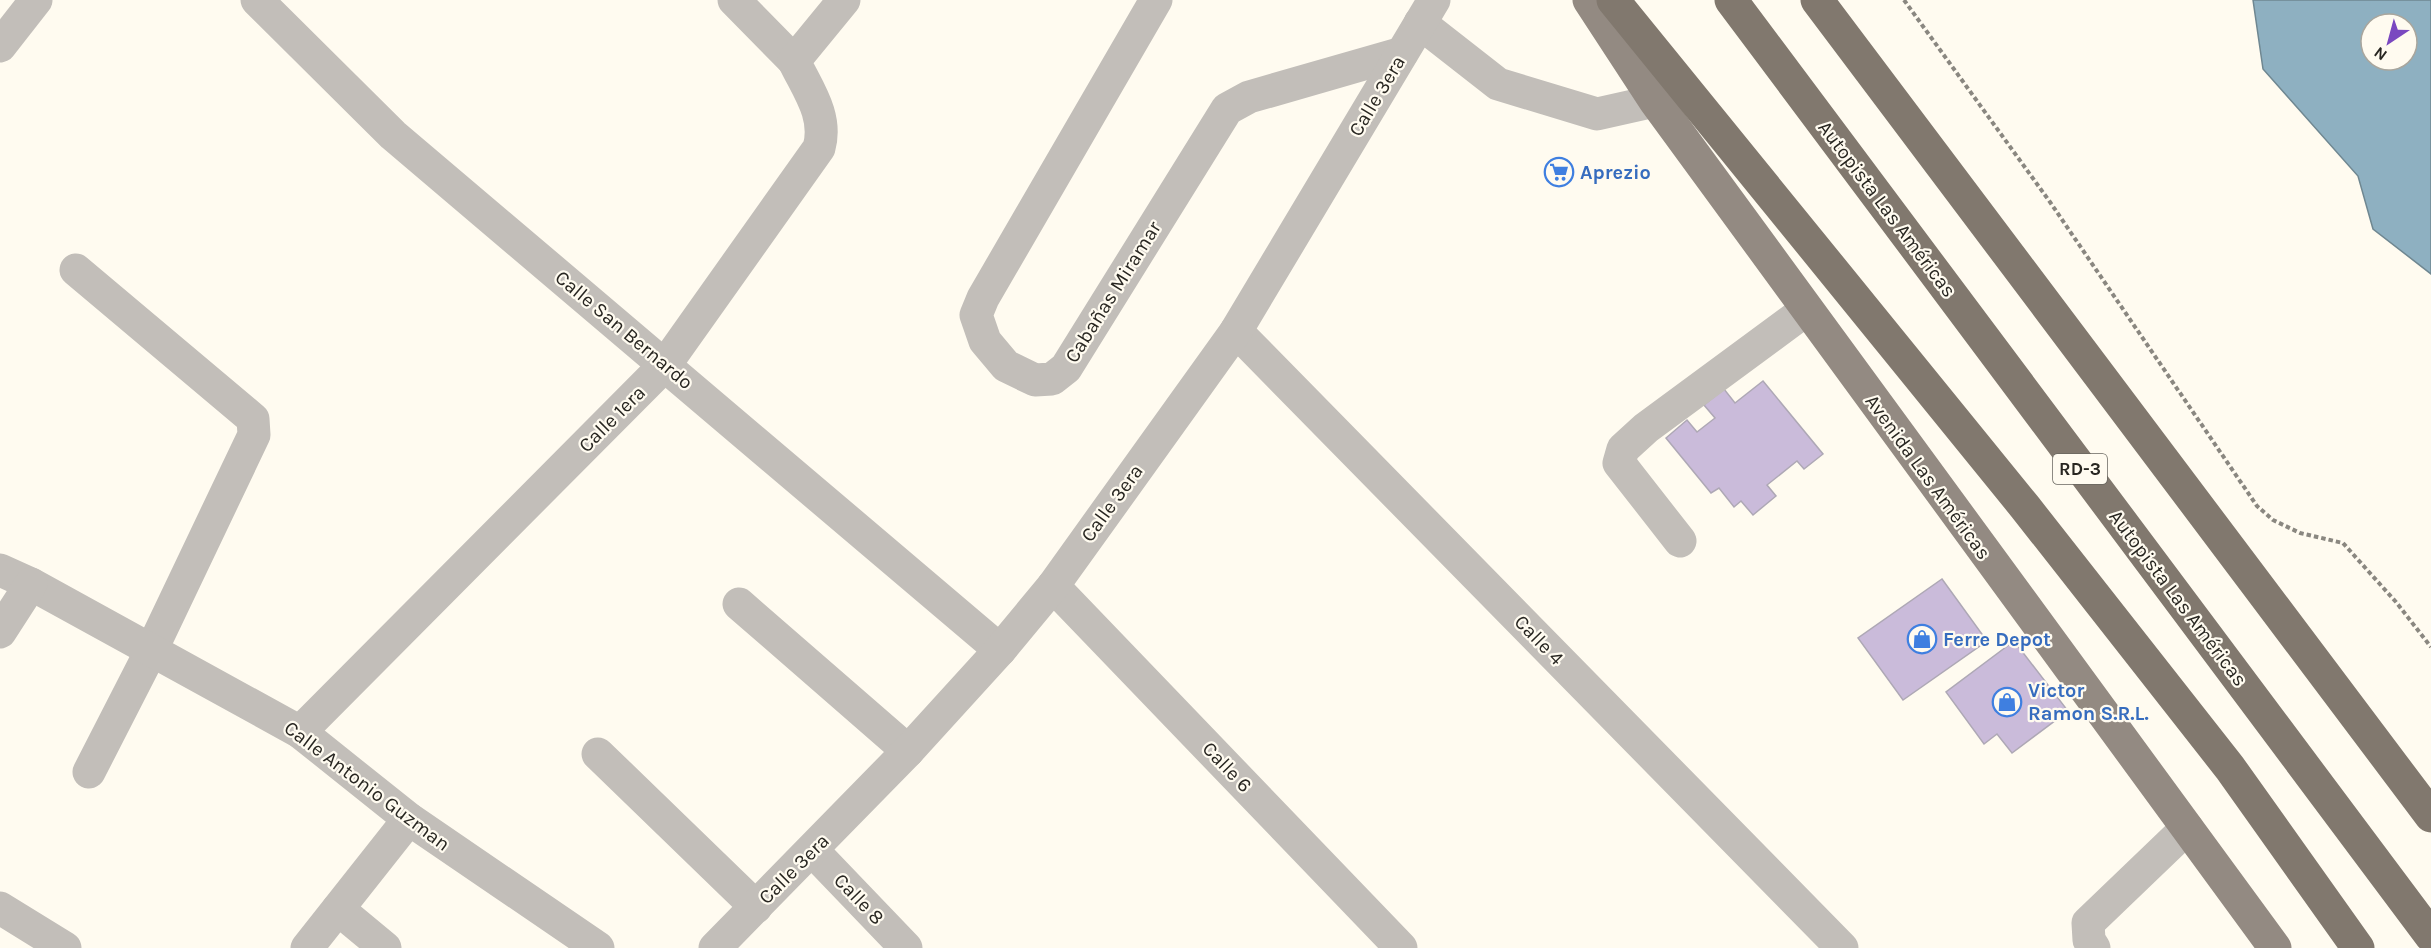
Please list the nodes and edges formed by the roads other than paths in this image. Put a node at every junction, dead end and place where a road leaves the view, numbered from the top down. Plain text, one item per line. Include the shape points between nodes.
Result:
1 (36, 0) edge
2 (257, 0) edge
3 (734, 0) edge
4 (844, 0) edge
5 (1156, 0) edge
6 (1588, 0) edge
7 (1613, 0) edge
8 (1731, 0) edge
9 (1817, 0) edge
10 (1427, 11) edge
11 (0, 46) edge
12 (1402, 53) junction
13 (794, 61) junction
14 (1655, 101) junction
15 (76, 270) dead end
16 (1806, 310) junction
17 (1236, 331) junction
18 (665, 365) junction
19 (1680, 541) dead end
20 (0, 570) edge
21 (31, 584) junction
22 (1053, 586) junction
23 (739, 604) dead end
24 (0, 632) edge
25 (152, 649) junction
26 (1000, 650) junction
27 (300, 732) junction
28 (908, 751) junction
29 (598, 754) dead end
30 (88, 772) dead end
31 (2431, 816) edge
32 (409, 819) junction
33 (2187, 828) junction
34 (813, 851) junction
35 (756, 907) junction
36 (0, 908) edge
37 (338, 909) junction
38 (2431, 936) edge
39 (65, 948) edge
40 (307, 948) edge
41 (385, 948) edge
42 (598, 948) edge
43 (715, 948) edge
44 (906, 948) edge
45 (1401, 948) edge
46 (1842, 948) edge
47 (2094, 948) edge
48 (2275, 948) edge
49 (2358, 948) edge

1 - 11 street
2 - 18 street, Calle San Bernardo via 393,135
3 - 13 street
4 - 13 street
5 - 12 street, Cabañas Miramar via 976,315 985,341 1006,366 1035,380 1052,379 1066,368 1227,109 1249,97
6 - 14 main road, Avenida Las Américas
7 - 49 highway via 2032,516 2230,768
8 - 38 highway, Autopista Las Américas / RD-3
9 - 31 highway
10 - 12 street, Calle 3era
10 - 14 street via 1498,84 1597,114
12 - 17 street, Calle 3era
13 - 18 street, Calle 1era via 822,118 819,148
14 - 16 main road, Avenida Las Américas
15 - 25 street via 253,418 255,426
16 - 19 street via 1623,449 1619,463
16 - 33 main road, Avenida Las Américas
17 - 22 street, Calle 3era
17 - 46 street, Calle 4
18 - 26 street, Calle San Bernardo
18 - 27 street, Calle 1era
20 - 21 street, Calle Antonio Guzman
21 - 24 street
21 - 25 street, Calle Antonio Guzman
22 - 26 street, Calle 3era
22 - 45 street, Calle 6
23 - 28 street
25 - 27 street, Calle Antonio Guzman
25 - 30 street
26 - 28 street, Calle 3era
27 - 32 street, Calle Antonio Guzman
28 - 34 street, Calle 3era
29 - 35 street
32 - 37 street
32 - 42 street, Calle Antonio Guzman
33 - 47 street via 2088,923
33 - 48 main road, Avenida Las Américas
34 - 35 street, Calle 3era
34 - 44 street, Calle 8
35 - 43 street, Calle 3era
36 - 39 street
37 - 40 street
37 - 41 street

